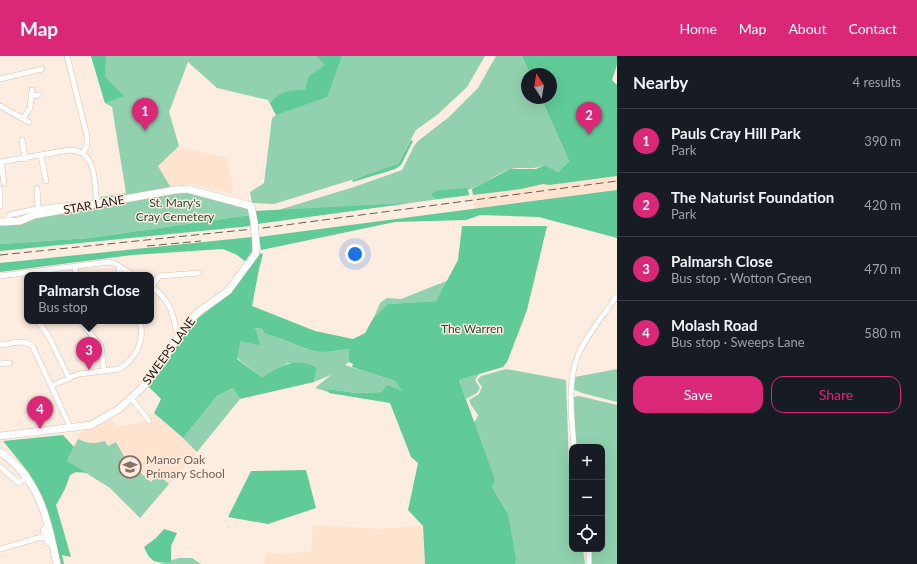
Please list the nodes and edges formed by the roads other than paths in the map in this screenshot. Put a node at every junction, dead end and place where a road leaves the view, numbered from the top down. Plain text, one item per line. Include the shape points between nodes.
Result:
1 (67, 56) edge
2 (39, 68) dead end
3 (0, 79) edge
4 (39, 95) dead end
5 (0, 106) edge
6 (23, 118) junction
7 (29, 122) dead end
8 (22, 140) dead end
9 (83, 153) junction
10 (41, 156) junction
11 (25, 158) junction
12 (1, 162) edge
13 (46, 181) dead end
14 (4, 183) dead end
15 (38, 188) dead end
16 (0, 189) edge
17 (71, 204) dead end
18 (97, 205) junction
19 (0, 206) edge
20 (251, 206) joint
21 (36, 209) junction
22 (0, 222) edge
23 (8, 223) junction
24 (75, 266) junction
25 (119, 266) junction
26 (40, 272) edge
27 (76, 272) edge
28 (118, 272) edge
29 (128, 272) edge
30 (199, 273) dead end
31 (24, 274) edge
32 (0, 276) edge
33 (154, 283) edge
34 (154, 288) edge
35 (617, 295) edge
36 (40, 324) dead end
37 (83, 324) edge
38 (140, 324) edge
39 (180, 333) junction
40 (0, 345) edge
41 (10, 363) dead end
42 (0, 364) edge
43 (104, 371) junction
44 (70, 378) junction
45 (51, 386) junction
46 (131, 398) junction
47 (149, 421) dead end
48 (71, 429) junction
49 (0, 436) edge
50 (574, 444) edge
51 (0, 452) edge
52 (0, 467) edge
53 (27, 476) junction
54 (48, 526) junction
55 (45, 536) junction
56 (52, 543) junction
57 (0, 549) edge
58 (589, 552) edge
59 (57, 564) edge
60 (589, 564) edge

1 - 9 street via 88,136
2 - 3 street
4 - 6 street via 32,93 30,108
5 - 6 street
6 - 7 street
8 - 11 street
9 - 10 street via 69,150
9 - 18 street via 90,159 92,166
10 - 11 street
10 - 13 street
11 - 12 street
12 - 14 street
15 - 21 street
16 - 19 street
17 - 21 street, STAR LANE
18 - 20 street, STAR LANE via 187,189
18 - 23 street, STAR LANE via 34,215
20 - 39 street, SWEEPS LANE, bridge via 256,253 228,291 197,313
21 - 23 street, STAR LANE via 9,215
22 - 23 street, STAR LANE
24 - 25 street via 108,262
24 - 26 street
24 - 27 street
25 - 28 street
25 - 29 street
30 - 33 street via 159,276
31 - 32 street
34 - 39 street via 167,301 174,316 176,330
35 - 50 street via 574,365 571,393
36 - 44 street via 50,337
37 - 43 street via 99,342
38 - 43 street via 142,335 136,352 119,369
39 - 46 street, SWEEPS LANE via 155,372
40 - 45 street via 29,343
41 - 42 street
43 - 44 street via 79,374
44 - 45 street
45 - 48 street
46 - 47 street
46 - 48 street, SWEEPS LANE via 106,418 91,425
48 - 49 street, SWEEPS LANE
51 - 53 street
52 - 53 street via 19,483
53 - 54 street via 36,490
54 - 55 street via 43,530
54 - 56 street
55 - 56 street via 48,543
55 - 57 street
56 - 59 street
58 - 60 street

